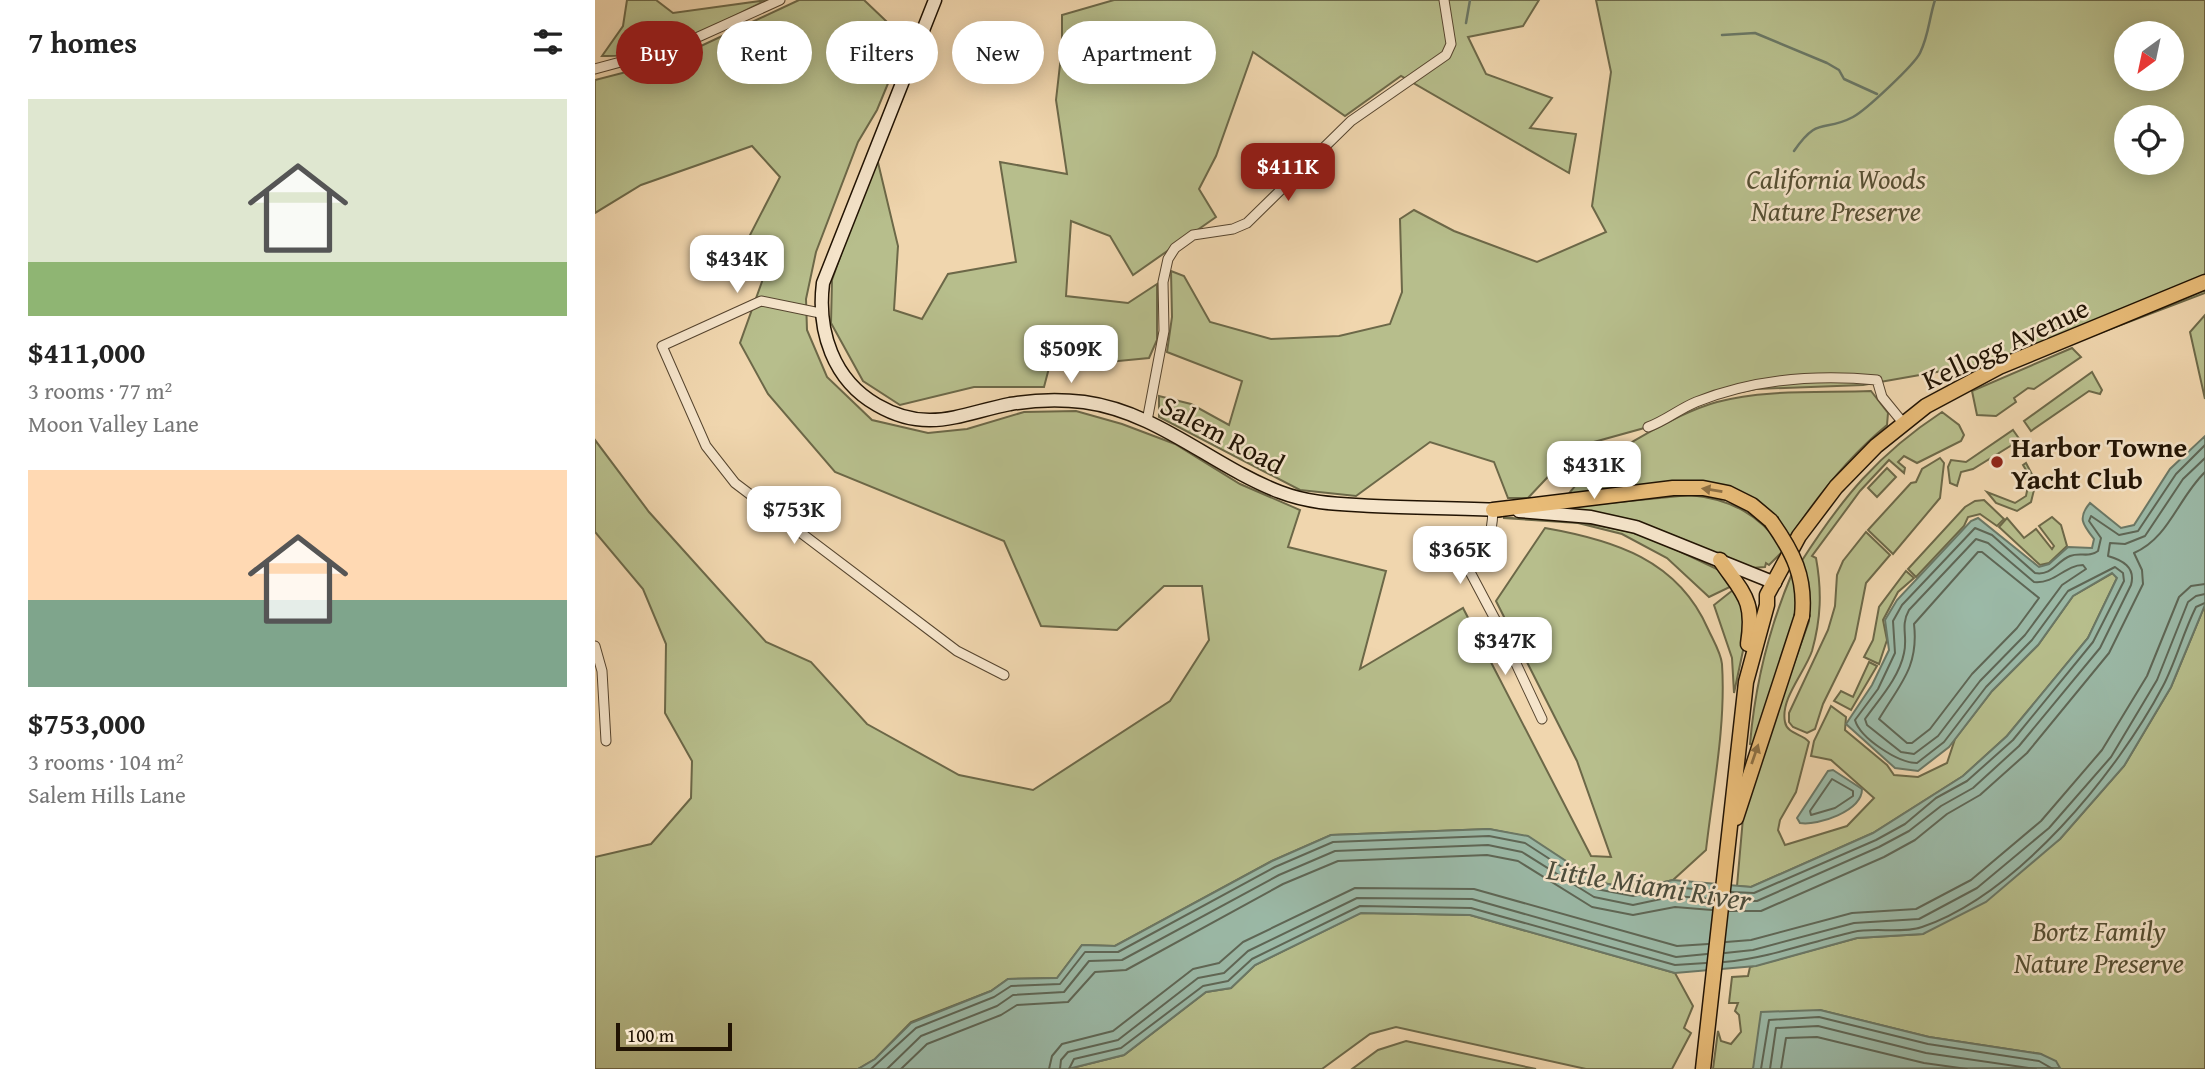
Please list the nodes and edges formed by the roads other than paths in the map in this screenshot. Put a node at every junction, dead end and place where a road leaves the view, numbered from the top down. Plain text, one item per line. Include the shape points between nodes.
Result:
1 (780, 0) edge
2 (935, 0) edge
3 (1444, 0) edge
4 (595, 69) edge
5 (2205, 282) edge
6 (820, 313) junction
7 (1147, 421) junction
8 (1904, 424) junction
9 (1648, 427) dead end
10 (1493, 510) junction
11 (1446, 535) dead end
12 (1788, 557) junction
13 (1720, 560) junction
14 (1464, 562) junction
15 (1739, 568) junction
16 (1775, 583) junction
17 (595, 646) edge
18 (1004, 675) dead end
19 (1746, 682) junction
20 (1542, 719) dead end
21 (606, 741) dead end
22 (1726, 842) junction
23 (1703, 1069) edge

1 - 4 street via 676,47
2 - 6 street, Salem Road via 825,271
3 - 7 street via 1451,44 1446,55 1351,121 1247,223 1193,236 1171,253 1163,282 1164,331
5 - 8 main road, Kellogg Avenue via 1999,367 1944,395
6 - 7 street, Salem Road via 831,355 845,377 869,400 900,416 946,421 1007,405 1059,400 1101,405
6 - 18 street via 761,301 662,346 706,446 735,483 957,650
7 - 10 street, Salem Road via 1264,485 1299,499 1333,505
8 - 9 street via 1882,397 1877,380 1824,377 1728,391 1692,403
8 - 12 main road, Kellogg Avenue via 1836,487
10 - 13 street, Salem Road via 1614,522 1658,534
10 - 14 street via 1490,539 1480,553
22 -> 10 main road, bridge via 1802,616 1800,573 1771,521 1728,493 1703,488
11 - 14 street
12 - 15 street, Salem Road via 1767,570
12 - 16 main road, Kellogg Avenue
13 - 15 street, Salem Road
13 - 19 main road via 1745,592 1750,608
14 - 20 street
15 - 16 street, Salem Road
16 - 19 main road, Kellogg Avenue via 1767,595
17 - 21 street via 604,690
19 - 22 main road, Kellogg Avenue
22 - 23 main road, Kellogg Avenue

